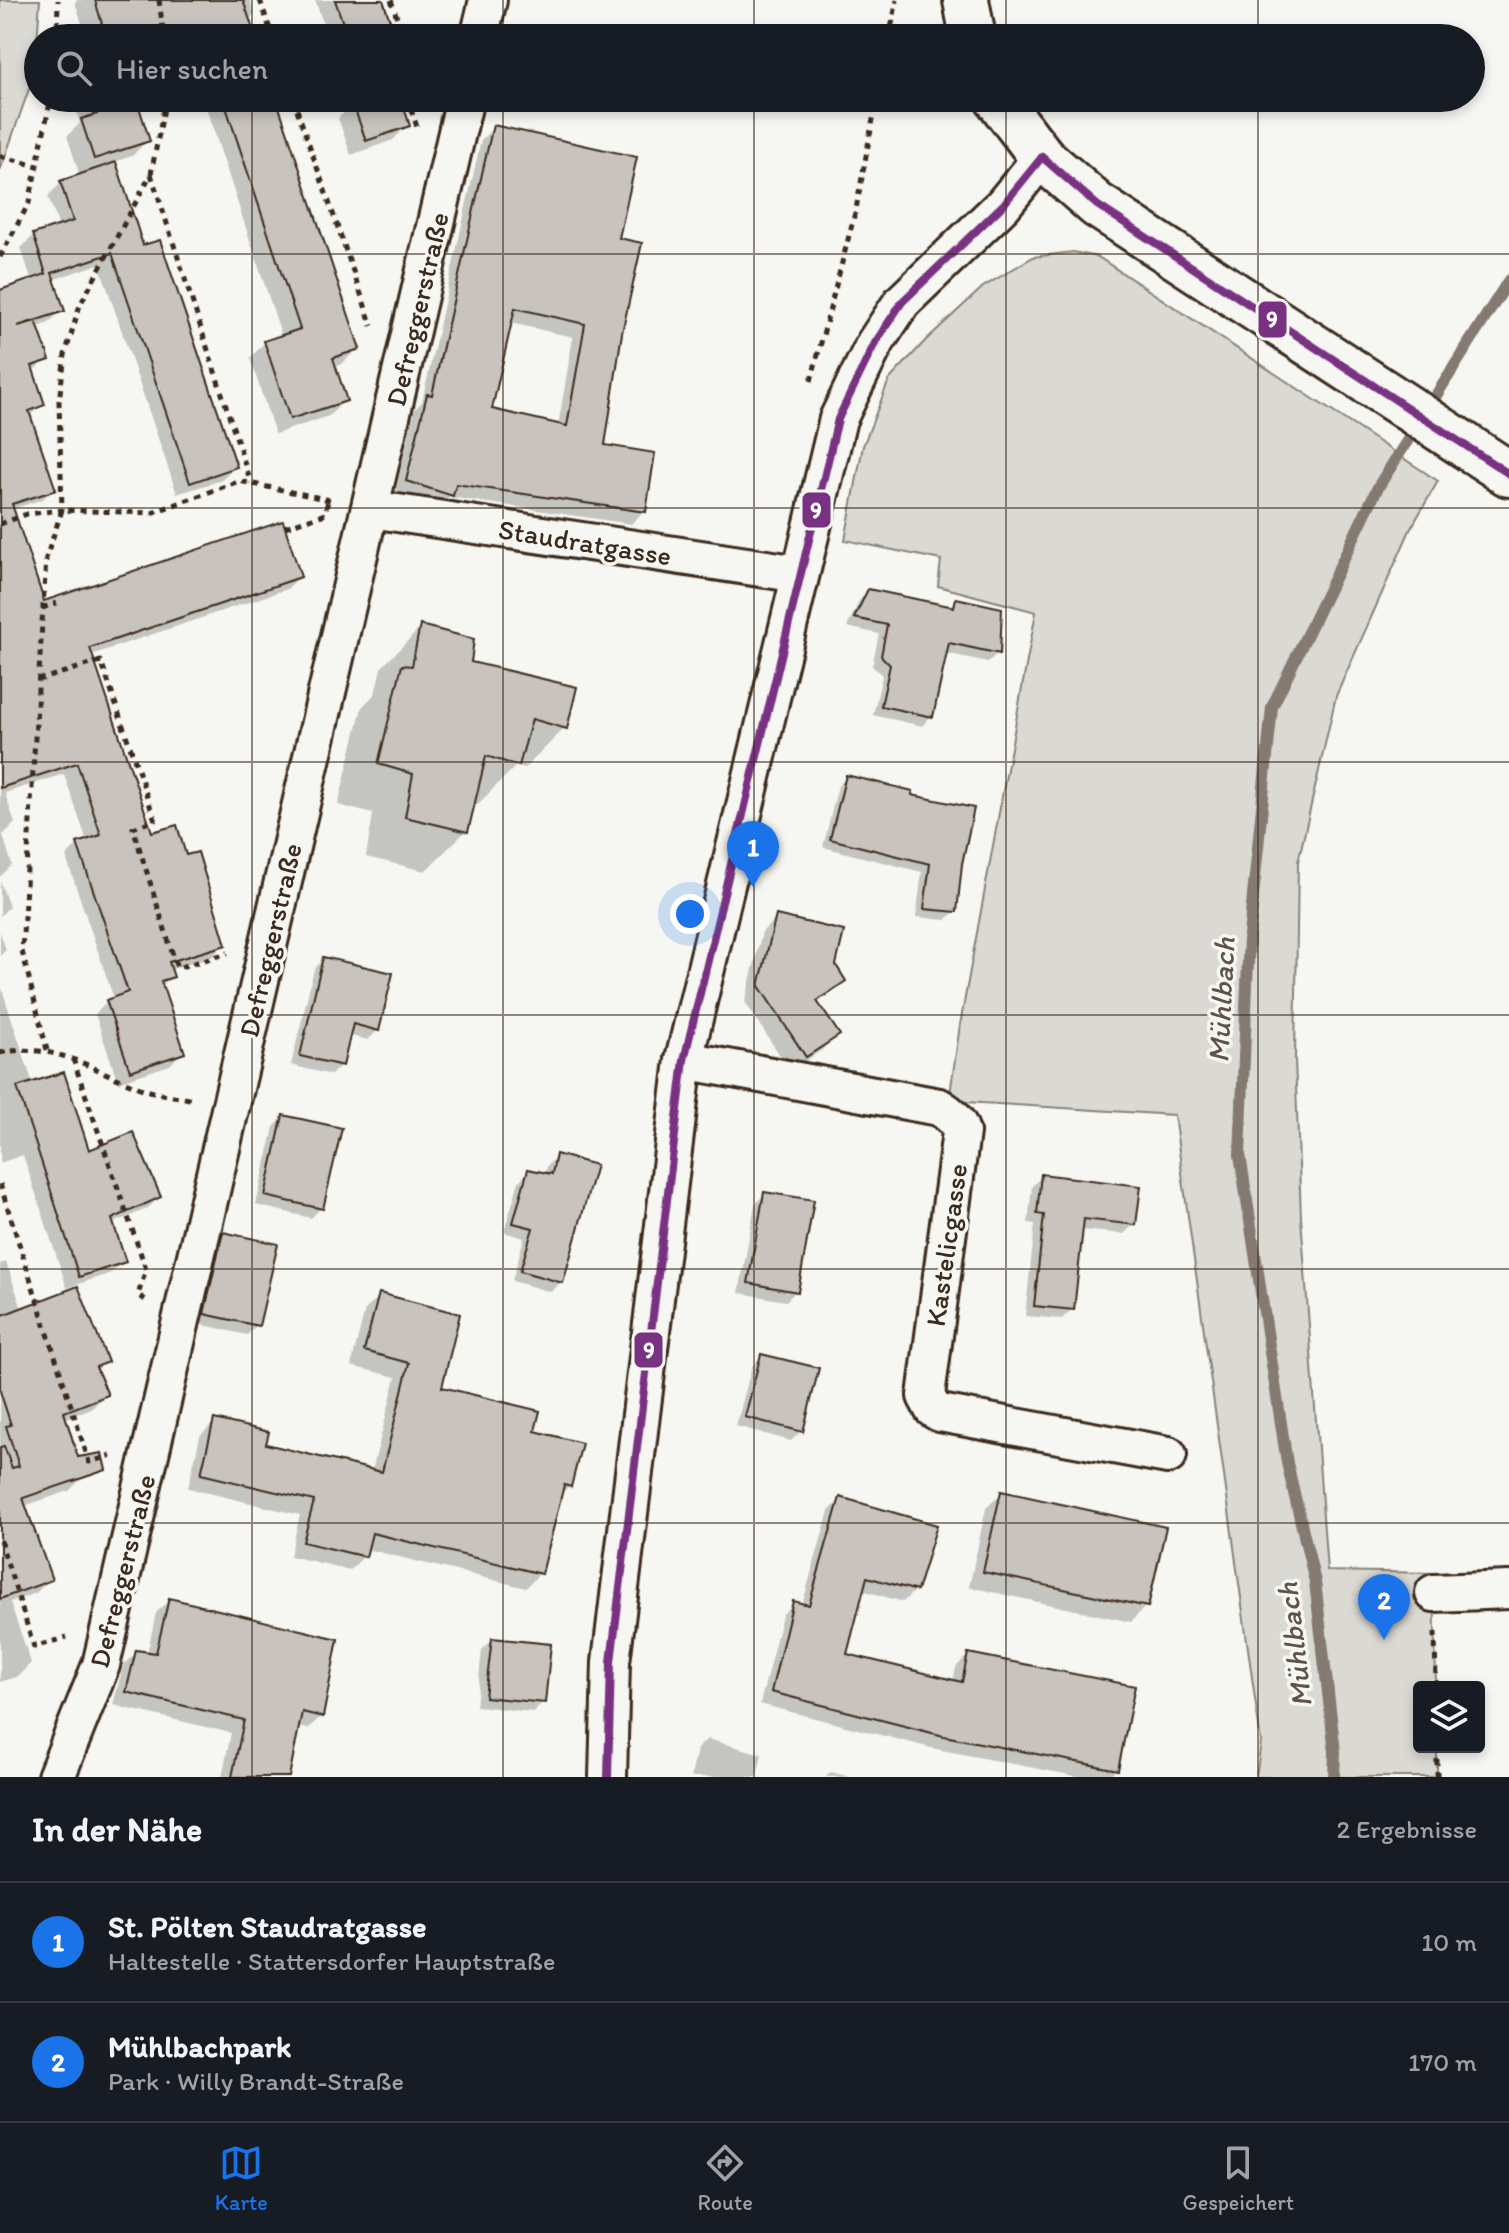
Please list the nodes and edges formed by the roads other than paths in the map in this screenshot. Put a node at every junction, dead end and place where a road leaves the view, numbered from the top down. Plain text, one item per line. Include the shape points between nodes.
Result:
1 (488, 0) edge
2 (966, 0) edge
3 (482, 24) edge
4 (970, 24) edge
5 (462, 112) edge
6 (1008, 112) edge
7 (1042, 157) junction
8 (1509, 474) edge
9 (371, 509) junction
10 (800, 574) junction
11 (684, 1060) junction
12 (1168, 1455) dead end
13 (1509, 1590) edge
14 (1434, 1593) road end
15 (56, 1777) edge
16 (608, 1777) edge

1 - 3 street
2 - 4 main road
5 - 9 street, Defreggerstraße
6 - 7 main road
7 - 8 main road via 1097,205
7 - 10 street via 1003,205 902,302 875,343 838,419
9 - 10 street, Staudratgasse
9 - 15 street, Defreggerstraße via 101,1665
10 - 11 street
11 - 12 street, Kastelicgasse via 939,1107 948,1113 961,1132 928,1403 940,1413
11 - 16 street via 611,1662
13 - 14 street

